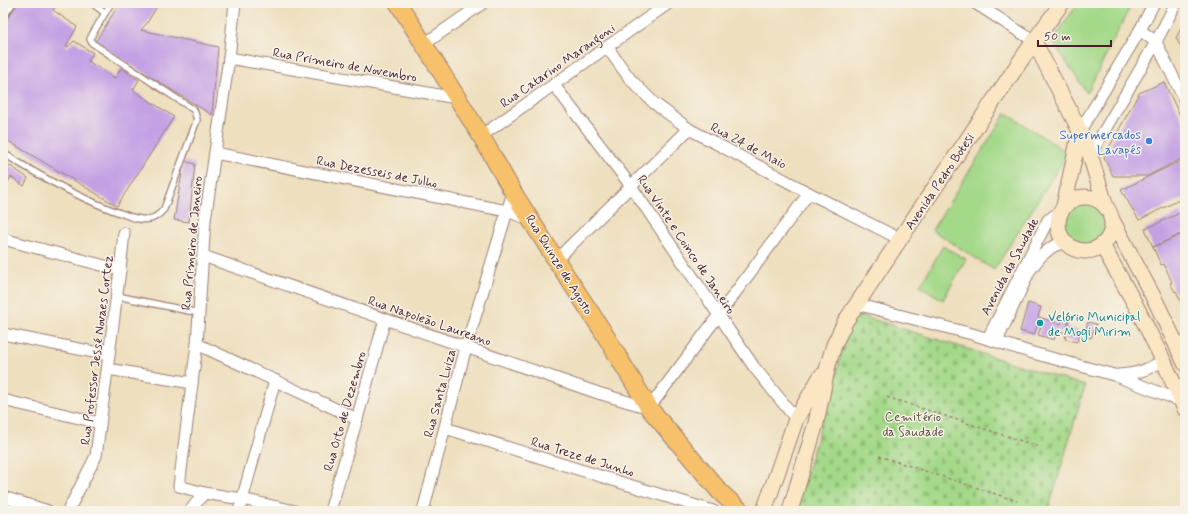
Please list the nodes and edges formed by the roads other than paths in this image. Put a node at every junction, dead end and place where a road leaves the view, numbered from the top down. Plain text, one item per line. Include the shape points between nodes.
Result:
1 (13, 3) edge
2 (92, 3) edge
3 (111, 3) edge
4 (236, 3) edge
5 (398, 3) edge
6 (483, 3) edge
7 (669, 3) edge
8 (975, 3) edge
9 (1062, 3) edge
10 (1154, 3) edge
11 (1176, 3) edge
12 (105, 13) junction
13 (3, 17) edge
14 (1140, 30) junction
15 (1034, 41) junction
16 (1156, 42) junction
17 (423, 45) junction
18 (607, 47) junction
19 (229, 58) junction
20 (554, 85) junction
21 (456, 98) junction
22 (1185, 101) edge
23 (689, 129) junction
24 (1080, 131) junction
25 (481, 136) junction
26 (3, 153) edge
27 (215, 153) junction
28 (1090, 155) junction
29 (631, 186) junction
30 (513, 192) junction
31 (809, 193) junction
32 (1062, 208) junction
33 (507, 211) junction
34 (1109, 212) junction
35 (532, 221) junction
36 (124, 234) dead end
37 (3, 239) edge
38 (900, 239) junction
39 (1064, 242) junction
40 (1102, 245) junction
41 (203, 256) junction
42 (556, 260) junction
43 (120, 270) junction
44 (117, 296) junction
45 (856, 304) junction
46 (199, 313) junction
47 (718, 316) junction
48 (385, 319) junction
49 (3, 334) edge
50 (992, 340) junction
51 (197, 344) junction
52 (466, 347) junction
53 (109, 355) junction
54 (1163, 360) junction
55 (1185, 363) edge
56 (828, 365) junction
57 (108, 369) junction
58 (1114, 375) junction
59 (275, 380) junction
60 (192, 383) junction
61 (3, 400) edge
62 (1183, 405) edge
63 (649, 408) junction
64 (357, 419) junction
65 (796, 419) junction
66 (100, 423) junction
67 (445, 428) junction
68 (720, 492) junction
69 (204, 493) junction
70 (3, 497) edge
71 (242, 499) junction
72 (709, 509) edge
73 (425, 510) edge
74 (48, 511) edge
75 (68, 511) edge
76 (190, 511) edge
77 (239, 511) edge
78 (295, 511) edge
79 (330, 511) edge
80 (741, 511) edge
81 (764, 511) edge
82 (790, 511) edge

1 - 13 lane
2 - 12 lane
3 - 12 lane
4 - 19 street, Rua Primeiro de Janeiro
5 - 17 main road, Rua Quinze de Agosto
6 - 17 street
7 - 18 street, Rua Catarino Marangoni
8 - 15 street
9 - 15 main road, Avenida Pedro Botesi
10 - 14 street
11 - 16 street
12 - 26 lane via 90,39 92,43 194,110 197,120 164,209 150,220 140,220 100,206 41,177
14 - 16 street
14 - 24 street
15 - 24 main road
15 - 38 main road, Avenida Pedro Botesi
16 - 22 street
16 - 28 street
17 - 21 main road, Rua Quinze de Agosto
18 - 20 street, Rua Catarino Marangoni
18 - 23 street, Rua 24 de Maio via 630,79 654,103
19 - 21 street, Rua Primeiro de Novembro
19 - 27 street, Rua Primeiro de Janeiro
20 - 25 street, Rua Catarino Marangoni
20 - 29 street, Rua Vinte e Coinco de Janeiro
21 - 25 main road, Rua Quinze de Agosto
23 - 29 street
23 - 31 street, Rua 24 de Maio
24 - 28 main road
24 - 32 main road
25 - 30 main road, Rua Quinze de Agosto
27 - 33 street, Rua Dezesseis de Julho
27 - 41 street, Rua Primeiro de Janeiro via 205,220
28 - 34 main road
29 - 42 street
29 - 47 street, Rua Vinte e Coinco de Janeiro
30 - 33 street, Rua Santa Luiza
30 - 35 main road, Rua Quinze de Agosto
31 - 38 street, Rua 24 de Maio
31 - 47 street
32 - 34 main road via 1072,200 1090,197 1099,200
32 - 39 main road via 1058,226
32 - 50 street, Avenida da Saudade via 1048,220
33 - 35 street, Rua Dezesseis de Julho
33 - 52 street, Rua Santa Luiza
34 - 40 main road via 1111,233
34 - 55 main road
35 - 42 main road, Rua Quinze de Agosto
36 - 43 street, Rua Professor Jessé Novaes Cortez
37 - 43 street
38 - 45 main road, Avenida Pedro Botesi
39 - 40 main road via 1082,251 1095,250
39 - 50 street, Avenida da Saudade via 1041,256 1030,270
40 - 54 main road
41 - 46 street, Rua Primeiro de Janeiro
41 - 48 street, Rua Napoleão Laureano
42 - 63 main road, Rua Quinze de Agosto
43 - 44 street, Rua Professor Jessé Novaes Cortez
44 - 46 lane
44 - 53 street, Rua Professor Jessé Novaes Cortez
45 - 50 street
45 - 56 main road, Avenida Pedro Botesi via 834,345
46 - 51 street, Rua Primeiro de Janeiro
47 - 63 street
47 - 65 street, Rua Vinte e Coinco de Janeiro via 754,367
48 - 52 street, Rua Napoleão Laureano
48 - 64 street, Rua Oito de Dezembro
49 - 53 street
50 - 58 street
51 - 59 street
51 - 60 street, Rua Primeiro de Janeiro
52 - 63 street, Rua Napoleão Laureano
52 - 67 street, Rua Santa Luiza
53 - 57 street, Rua Professor Jessé Novaes Cortez
54 - 58 street via 1142,372
54 - 62 main road
56 - 65 main road, Avenida Pedro Botesi
56 - 82 main road, Avenida Pedro Botesi via 816,423
57 - 60 street
57 - 66 street, Rua Professor Jessé Novaes Cortez
58 - 62 street
59 - 64 street
59 - 71 street
60 - 69 street, Rua Primeiro de Janeiro via 179,486
61 - 66 street
63 - 68 main road, Rua Quinze de Agosto
64 - 79 street, Rua Oito de Dezembro
65 - 81 main road, Avenida Pedro Botesi
66 - 75 street, Rua Professor Jessé Novaes Cortez via 96,456
67 - 72 street, Rua Treze de Junho
67 - 73 street, Rua Santa Luiza
68 - 72 street
68 - 80 main road, Rua Quinze de Agosto
69 - 71 street
69 - 76 street
70 - 74 street
71 - 77 street
71 - 78 street

